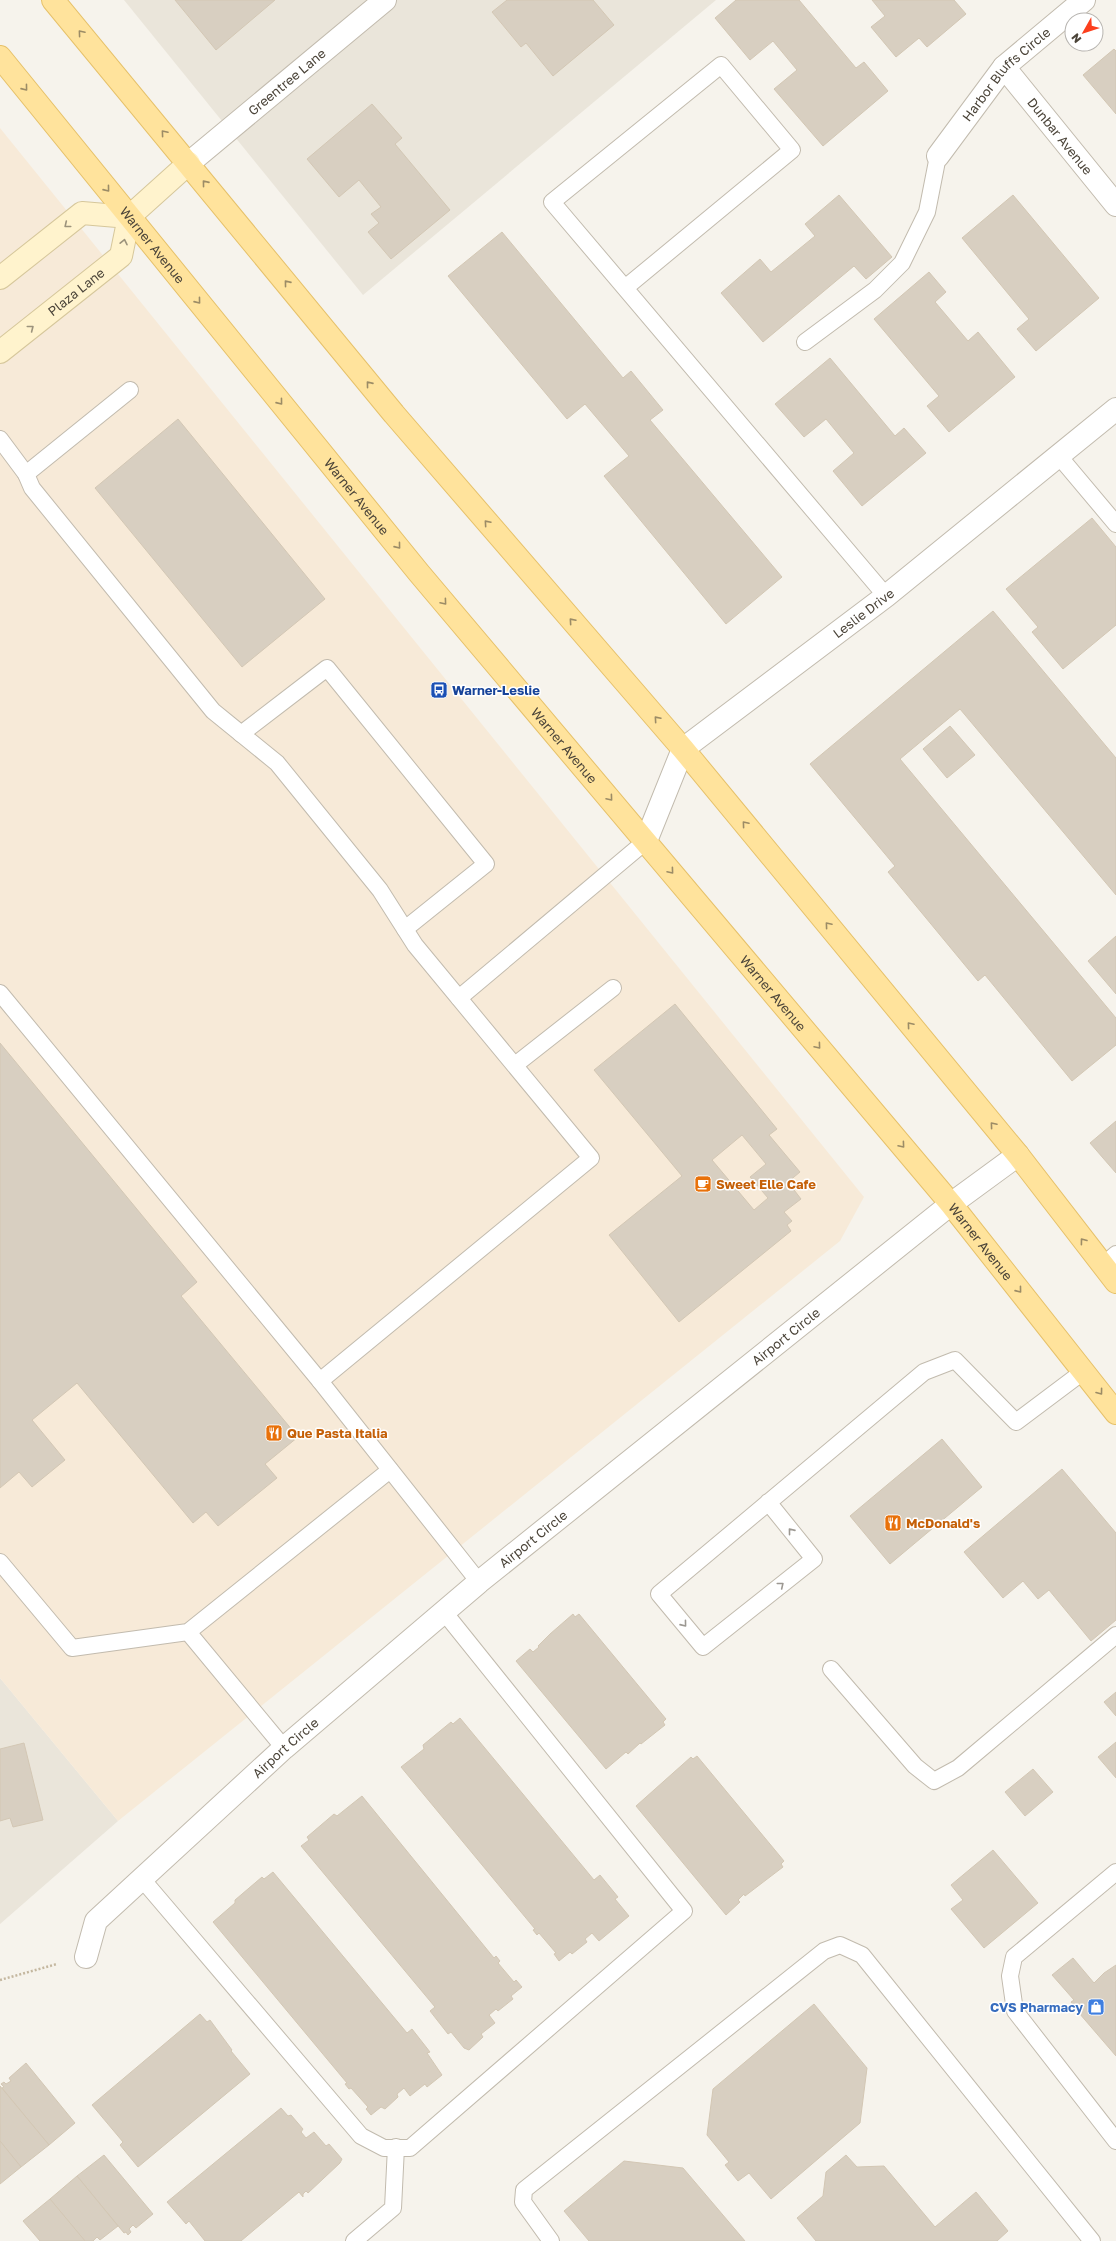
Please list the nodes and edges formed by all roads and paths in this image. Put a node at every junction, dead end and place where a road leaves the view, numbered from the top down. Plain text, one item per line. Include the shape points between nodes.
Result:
1 (53, 0) edge
2 (385, 0) edge
3 (1084, 0) edge
4 (0, 57) edge
5 (1004, 67) junction
6 (938, 156) joint
7 (189, 163) junction
8 (1116, 205) edge
9 (129, 217) junction
10 (0, 278) edge
11 (625, 288) junction
12 (805, 342) dead end
13 (0, 352) edge
14 (130, 390) dead end
15 (1116, 409) edge
16 (0, 439) edge
17 (1058, 455) junction
18 (26, 474) junction
19 (1116, 524) edge
20 (886, 596) junction
21 (241, 734) junction
22 (683, 749) junction
23 (646, 841) junction
24 (405, 928) junction
25 (613, 988) dead end
26 (0, 993) edge
27 (459, 998) junction
28 (515, 1066) junction
29 (1018, 1155) junction
30 (951, 1204) junction
31 (1109, 1260) edge
32 (1116, 1282) edge
33 (1084, 1371) junction
34 (320, 1381) junction
35 (1116, 1413) edge
36 (390, 1470) junction
37 (768, 1502) junction
38 (0, 1562) edge
39 (479, 1582) junction
40 (444, 1612) junction
41 (188, 1632) junction
42 (1116, 1635) edge
43 (831, 1669) dead end
44 (284, 1748) junction
45 (1116, 1872) edge
46 (142, 1879) junction
47 (86, 1957) joint
48 (0, 1980) edge
49 (1116, 2141) edge
50 (396, 2147) junction
51 (354, 2241) edge
52 (551, 2241) edge
53 (1092, 2241) edge

7 -> 1 main road
2 - 7 street, Greentree Lane
3 - 5 street, Harbor Bluffs Circle
4 -> 9 main road, Warner Avenue
5 - 6 street, Harbor Bluffs Circle
5 - 8 street, Dunbar Avenue
6 - 12 lane via 927,212 902,263 875,290
7 - 9 street
22 -> 7 main road via 394,414
9 -> 10 street via 82,213
13 -> 9 street, Plaza Lane via 121,256
9 -> 23 main road, Warner Avenue via 419,573
11 - 11 lane via 552,202 721,64 792,150
11 - 20 lane
14 - 18 lane
15 - 17 street, Leslie Drive
16 - 18 lane
17 - 19 lane
17 - 20 street, Leslie Drive
18 - 21 lane via 32,488 213,711
20 - 22 street, Leslie Drive
21 - 24 lane via 276,763 380,890
21 - 24 lane via 327,668 486,864
22 - 23 street
29 -> 22 main road
23 - 27 lane
23 -> 30 main road, Warner Avenue
24 - 27 lane via 415,945
25 - 28 lane
26 - 34 lane
27 - 28 lane
28 - 34 lane via 591,1158
29 - 30 street, Airport Circle
31 -> 29 main road
30 -> 33 main road, Warner Avenue
30 - 39 street, Airport Circle
31 - 32 main road
33 -> 35 main road, Warner Avenue
33 - 37 lane via 1016,1422 956,1360 924,1372
34 - 36 lane
36 - 39 lane
36 - 41 lane
37 -> 37 lane via 659,1594 703,1647 814,1559
38 - 41 lane via 72,1648
39 - 40 street, Airport Circle
40 - 44 street, Airport Circle
40 - 50 lane via 684,1911 410,2148
41 - 44 lane
42 - 43 lane via 958,1768 934,1781 915,1766
44 - 46 street, Airport Circle
45 - 49 lane via 1014,1957 1010,1976 1015,2011
46 - 47 street, Airport Circle via 96,1921
46 - 50 lane via 361,2136 384,2148
47 - 48 path
50 - 51 lane via 393,2208
52 - 53 lane via 523,2202 524,2190 824,1951 840,1946 862,1955

